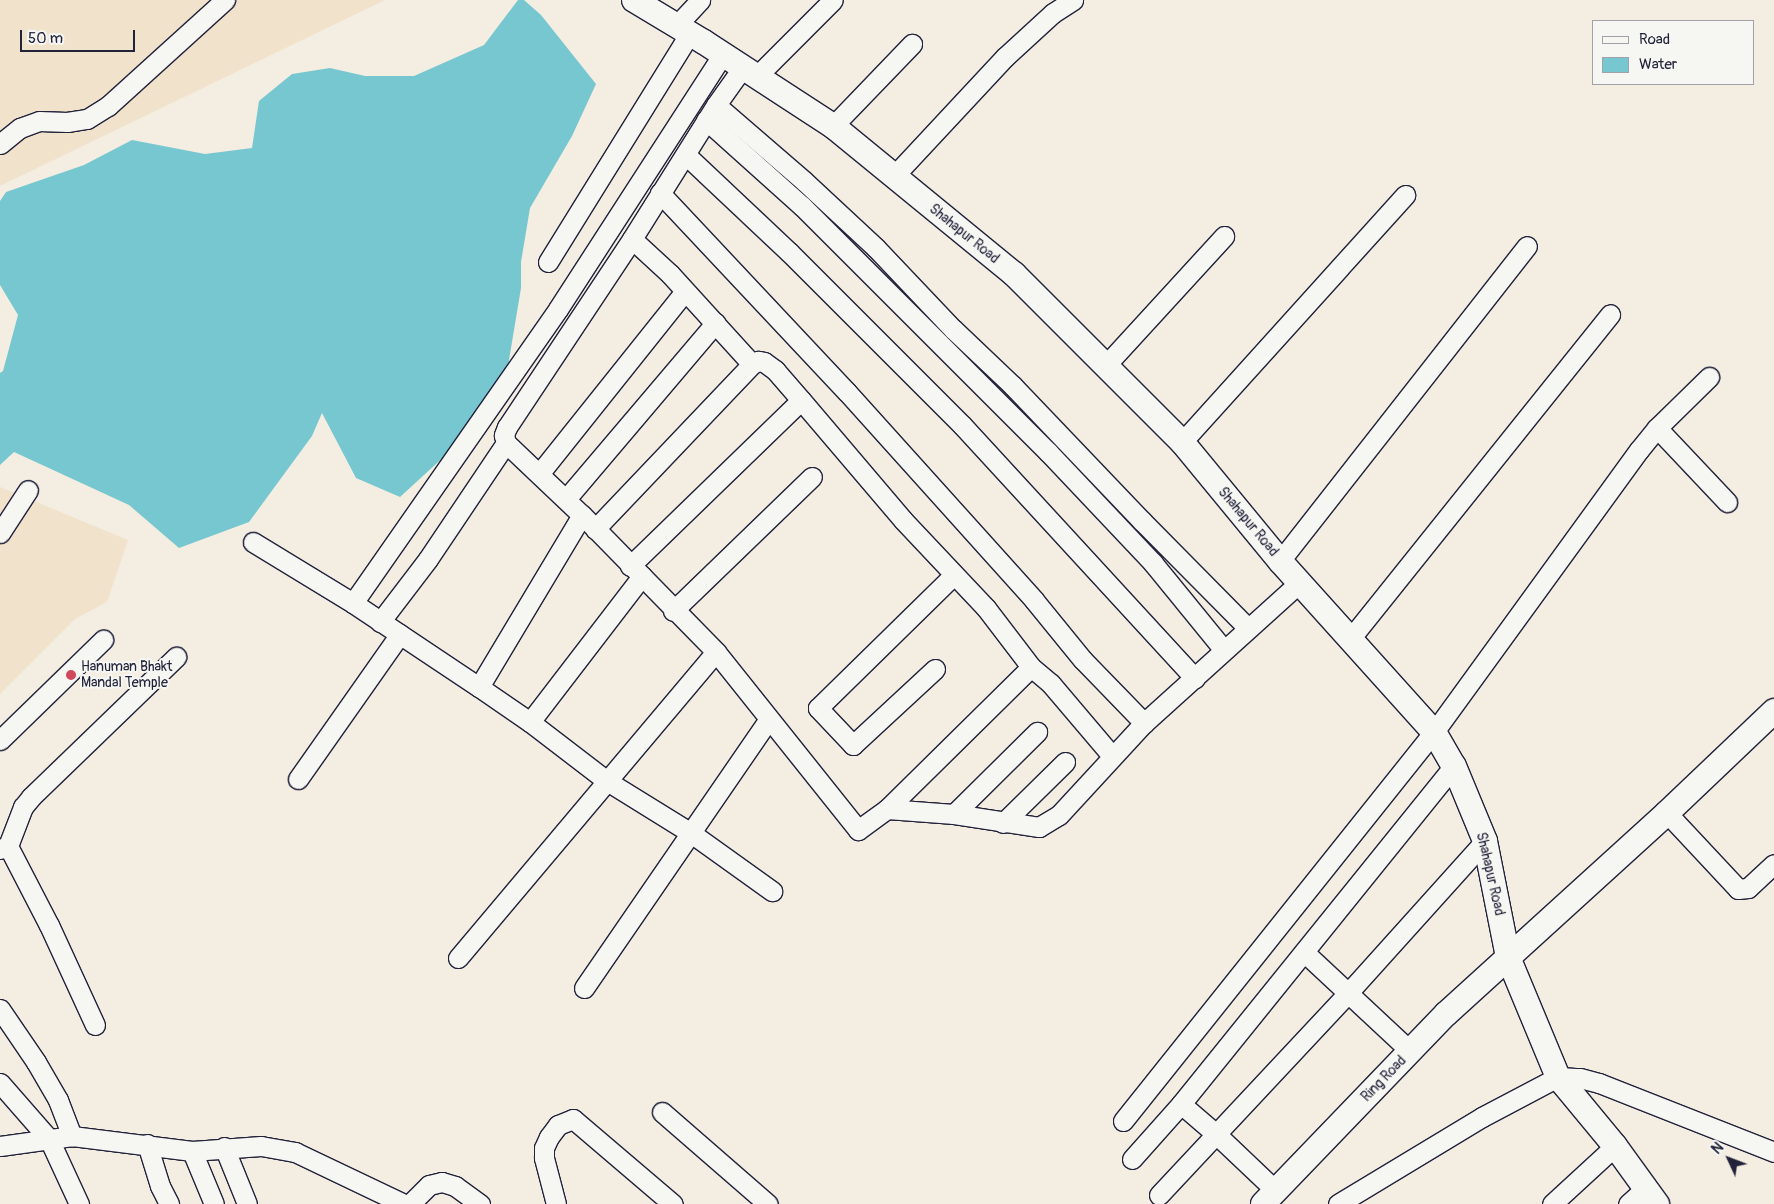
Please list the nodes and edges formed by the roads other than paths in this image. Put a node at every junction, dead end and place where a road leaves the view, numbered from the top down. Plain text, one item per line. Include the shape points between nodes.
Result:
1 (225, 0) edge
2 (634, 0) edge
3 (700, 0) edge
4 (833, 0) edge
5 (1073, 0) edge
6 (683, 29) junction
7 (912, 44) dead end
8 (723, 54) junction
9 (750, 72) junction
10 (711, 112) junction
11 (833, 126) junction
12 (0, 144) edge
13 (686, 155) junction
14 (894, 176) junction
15 (660, 193) junction
16 (1405, 196) dead end
17 (1224, 236) dead end
18 (632, 239) junction
19 (1527, 246) dead end
20 (548, 262) dead end
21 (686, 291) junction
22 (1610, 314) dead end
23 (715, 323) junction
24 (752, 364) junction
25 (1106, 365) junction
26 (1709, 376) dead end
27 (801, 400) junction
28 (1657, 428) junction
29 (1182, 442) junction
30 (506, 443) junction
31 (539, 474) junction
32 (812, 476) dead end
33 (28, 490) dead end
34 (566, 499) junction
35 (1727, 502) dead end
36 (582, 515) junction
37 (595, 529) junction
38 (0, 533) edge
39 (253, 542) dead end
40 (1280, 561) junction
41 (636, 571) junction
42 (954, 575) junction
43 (1300, 582) junction
44 (353, 603) junction
45 (674, 610) junction
46 (380, 622) junction
47 (1248, 628) junction
48 (400, 634) junction
49 (1350, 639) junction
50 (103, 640) dead end
51 (1224, 650) junction
52 (716, 652) junction
53 (176, 657) dead end
54 (1031, 667) junction
55 (935, 668) dead end
56 (1195, 678) junction
57 (479, 687) junction
58 (1774, 711) edge
59 (770, 719) junction
60 (530, 722) junction
61 (1144, 723) junction
62 (1037, 732) dead end
63 (1434, 732) junction
64 (0, 740) edge
65 (1112, 756) junction
66 (1065, 762) dead end
67 (1454, 766) junction
68 (298, 779) dead end
69 (607, 781) junction
70 (887, 809) junction
71 (1667, 813) junction
72 (954, 814) junction
73 (1003, 823) junction
74 (691, 833) junction
75 (1485, 841) junction
76 (4, 848) edge
77 (1774, 864) edge
78 (772, 891) dead end
79 (1304, 952) junction
80 (1508, 957) junction
81 (458, 958) dead end
82 (584, 988) dead end
83 (1348, 993) junction
84 (0, 1008) edge
85 (95, 1025) dead end
86 (1410, 1051) junction
87 (1558, 1077) junction
88 (0, 1083) edge
89 (1181, 1104) junction
90 (662, 1112) dead end
91 (1123, 1121) dead end
92 (1216, 1134) junction
93 (72, 1136) junction
94 (49, 1139) junction
95 (147, 1144) junction
96 (0, 1146) edge
97 (1616, 1146) junction
98 (224, 1147) junction
99 (192, 1151) junction
100 (1774, 1152) edge
101 (1132, 1159) dead end
102 (1160, 1195) dead end
103 (1651, 1196) edge
104 (1269, 1197) edge
105 (79, 1204) edge
106 (169, 1204) edge
107 (214, 1204) edge
108 (247, 1204) edge
109 (404, 1204) edge
110 (410, 1204) edge
111 (480, 1204) edge
112 (556, 1204) edge
113 (673, 1204) edge
114 (768, 1204) edge
115 (1338, 1204) edge
116 (1552, 1204) edge
117 (1628, 1204) edge

1 - 12 street via 108,106 87,119 39,121 20,128
2 - 6 main road, Shahapur Road
3 - 6 street
4 - 9 street
5 - 14 street via 1006,57
6 - 8 main road, Shahapur Road
6 - 20 street
7 - 11 street
8 - 9 main road, Shahapur Road
8 - 44 street via 558,309
9 - 10 street
9 - 11 main road, Shahapur Road
10 - 13 street
10 - 47 street via 804,181 876,248
10 - 51 street via 1048,452 1153,563
11 - 14 main road, Shahapur Road
13 - 15 street
13 - 56 street via 789,252 962,425
14 - 25 main road, Shahapur Road via 1014,274
15 - 18 street
15 - 61 street via 847,392 1034,600 1083,660
16 - 29 street
17 - 25 street
18 - 21 street
18 - 30 street via 507,427
19 - 40 street
21 - 23 street
21 - 31 street
22 - 49 street
23 - 24 street
23 - 34 street
24 - 27 street via 758,361 770,366
24 - 37 street
25 - 29 main road, Shahapur Road
26 - 28 street
27 - 41 street
27 - 42 street
28 - 35 street
28 - 63 street
29 - 40 main road, Shahapur Road
30 - 31 street
30 - 46 street via 428,559
31 - 34 street
32 - 45 street
33 - 38 street
34 - 36 street
36 - 37 street
36 - 57 street
37 - 41 street
39 - 44 street
40 - 43 main road, Shahapur Road
41 - 45 street
41 - 60 street
42 - 54 street via 986,608
42 - 55 street via 818,708 854,745
43 - 47 street
43 - 49 main road, Shahapur Road
44 - 46 street
45 - 52 street
46 - 48 street
47 - 51 street
48 - 57 street
48 - 68 street
49 - 63 main road, Shahapur Road
50 - 64 street
51 - 56 street
52 - 59 street
52 - 69 street
53 - 76 street via 31,797
54 - 65 street via 1051,684
54 - 70 street
56 - 61 street
57 - 60 street
58 - 71 main road, Ring Road
59 - 70 street via 858,830
59 - 74 street
60 - 69 street
61 - 65 street
62 - 72 street
63 - 67 main road, Shahapur Road
63 - 91 street
65 - 73 street via 1058,815 1039,827
66 - 73 street
67 - 75 main road, Shahapur Road
67 - 79 street
69 - 74 street
69 - 81 street
70 - 72 street
71 - 77 street via 1738,889 1748,888
71 - 80 main road, Ring Road
72 - 73 street
74 - 78 street
74 - 82 street
75 - 80 main road, Shahapur Road
75 - 83 street
76 - 85 street via 49,925
79 - 83 street
79 - 89 street
80 - 86 main road, Ring Road
80 - 87 main road, Shahapur Road
83 - 86 street
83 - 92 street
84 - 93 street via 32,1054 58,1100
86 - 104 main road, Ring Road
87 - 97 main road, Shahapur Road
87 - 100 street via 1599,1083
87 - 115 street via 1482,1117
88 - 94 street
89 - 92 street
89 - 101 street
90 - 114 street
92 - 102 street
92 - 104 street
93 - 94 street
93 - 95 street
94 - 96 street
94 - 105 street
95 - 99 street
95 - 106 street
97 - 103 main road, Shahapur Road
97 - 116 street
98 - 99 street
98 - 108 street
98 - 109 street via 261,1146 295,1152
99 - 107 street
103 - 117 street
110 - 111 street via 429,1185 442,1182 455,1186
112 - 113 street via 544,1148 558,1126 572,1119

